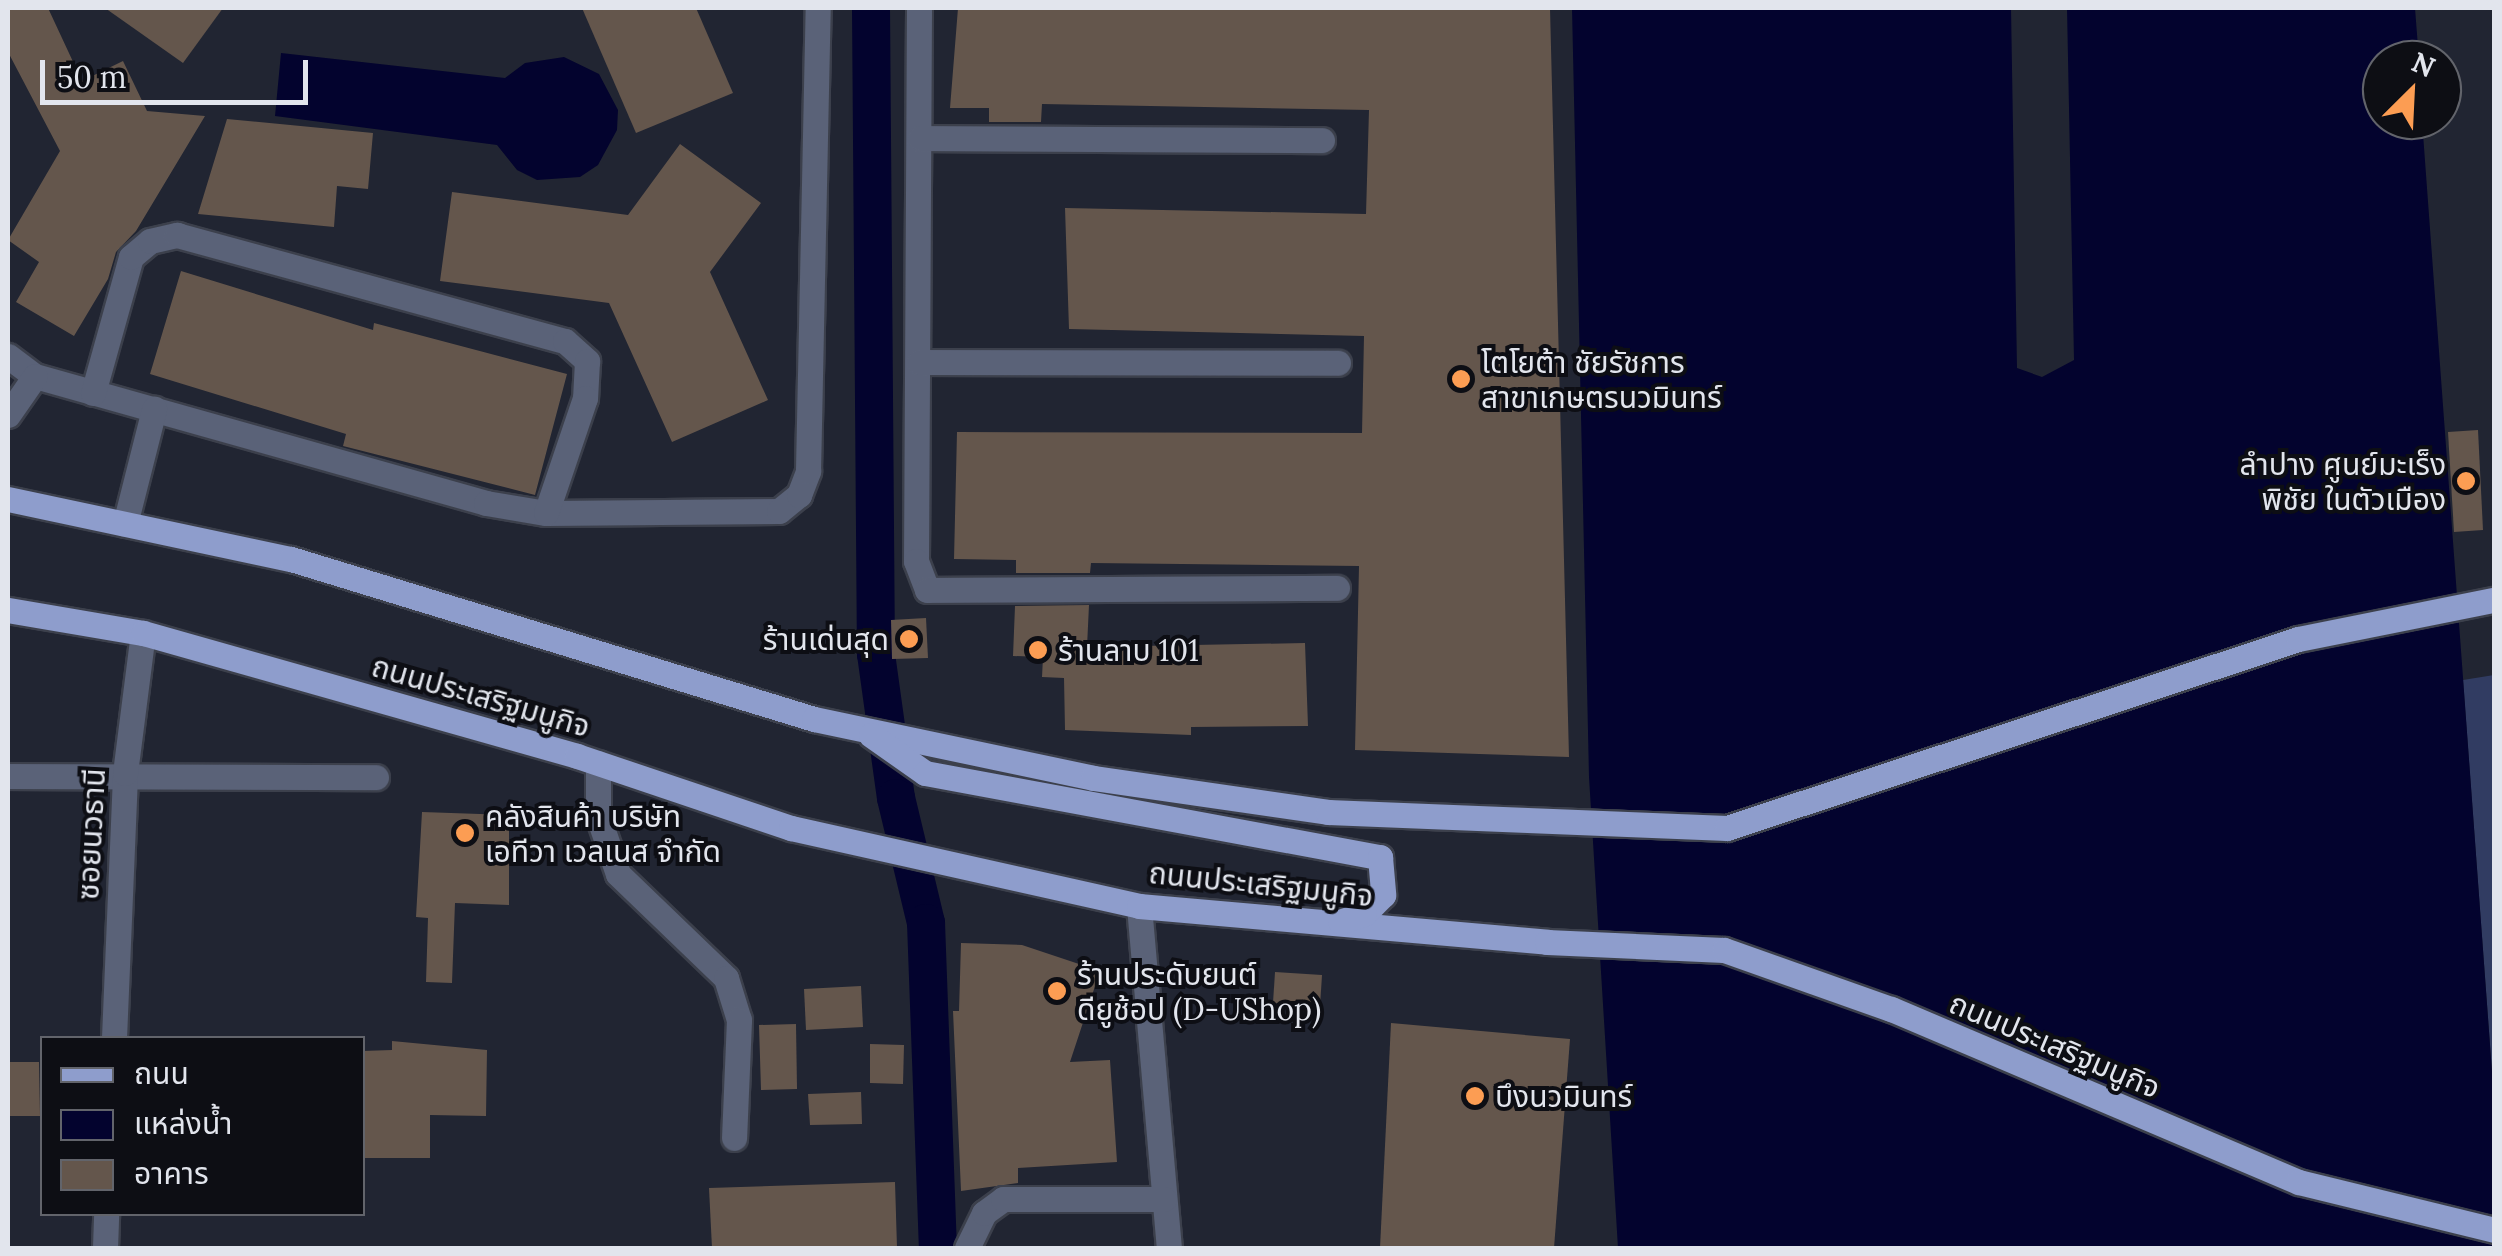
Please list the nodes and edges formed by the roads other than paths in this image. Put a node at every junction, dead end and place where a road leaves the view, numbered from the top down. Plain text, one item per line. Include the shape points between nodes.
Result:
1 (818, 8) edge
2 (919, 8) edge
3 (920, 138) junction
4 (1322, 140) dead end
5 (8, 356) edge
6 (918, 362) junction
7 (1338, 363) dead end
8 (35, 376) junction
9 (93, 393) junction
10 (154, 409) junction
11 (8, 415) edge
12 (8, 499) edge
13 (546, 514) junction
14 (125, 524) junction
15 (1337, 588) dead end
16 (2494, 600) edge
17 (8, 610) edge
18 (143, 633) junction
19 (865, 730) junction
20 (598, 763) junction
21 (125, 773) junction
22 (8, 776) edge
23 (376, 776) dead end
24 (1139, 906) junction
25 (1330, 925) junction
26 (114, 1036) edge
27 (734, 1138) dead end
28 (1164, 1199) junction
29 (106, 1216) edge
30 (2494, 1230) edge
31 (105, 1248) edge
32 (967, 1248) edge
33 (1169, 1248) edge

1 - 13 street via 808,471 799,495 778,511
2 - 3 street
3 - 4 street
3 - 6 street
5 - 8 street
6 - 7 street
6 - 15 street via 916,561 928,590
8 - 9 street
8 - 11 street
9 - 10 street
9 - 13 street via 132,257 150,241 177,235 565,341 587,361 586,398
10 - 13 street via 486,504
10 - 14 street
12 - 14 main road
14 - 19 main road via 291,560
16 - 19 main road via 2298,639 1727,828 1328,812 1093,778
17 - 18 main road, ถนนประเสริฐมนูกิจ
18 - 20 main road, ถนนประเสริฐมนูกิจ
18 - 21 street, ซอยนวธานี
19 - 25 main road via 916,766 1048,798 1380,857 1383,895 1364,914
20 - 24 main road, ถนนประเสริฐมนูกิจ via 791,828
20 - 27 street via 598,816 618,874 726,978 739,1020
21 - 22 street
21 - 23 street
21 - 26 street, ซอยนวธานี
24 - 25 main road, ถนนประเสริฐมนูกิจ
24 - 28 street
25 - 30 main road, ถนนประเสริฐมนูกิจ via 1724,950 1891,1009 2299,1182
28 - 32 street via 1003,1199 984,1213
28 - 33 street
29 - 31 street

